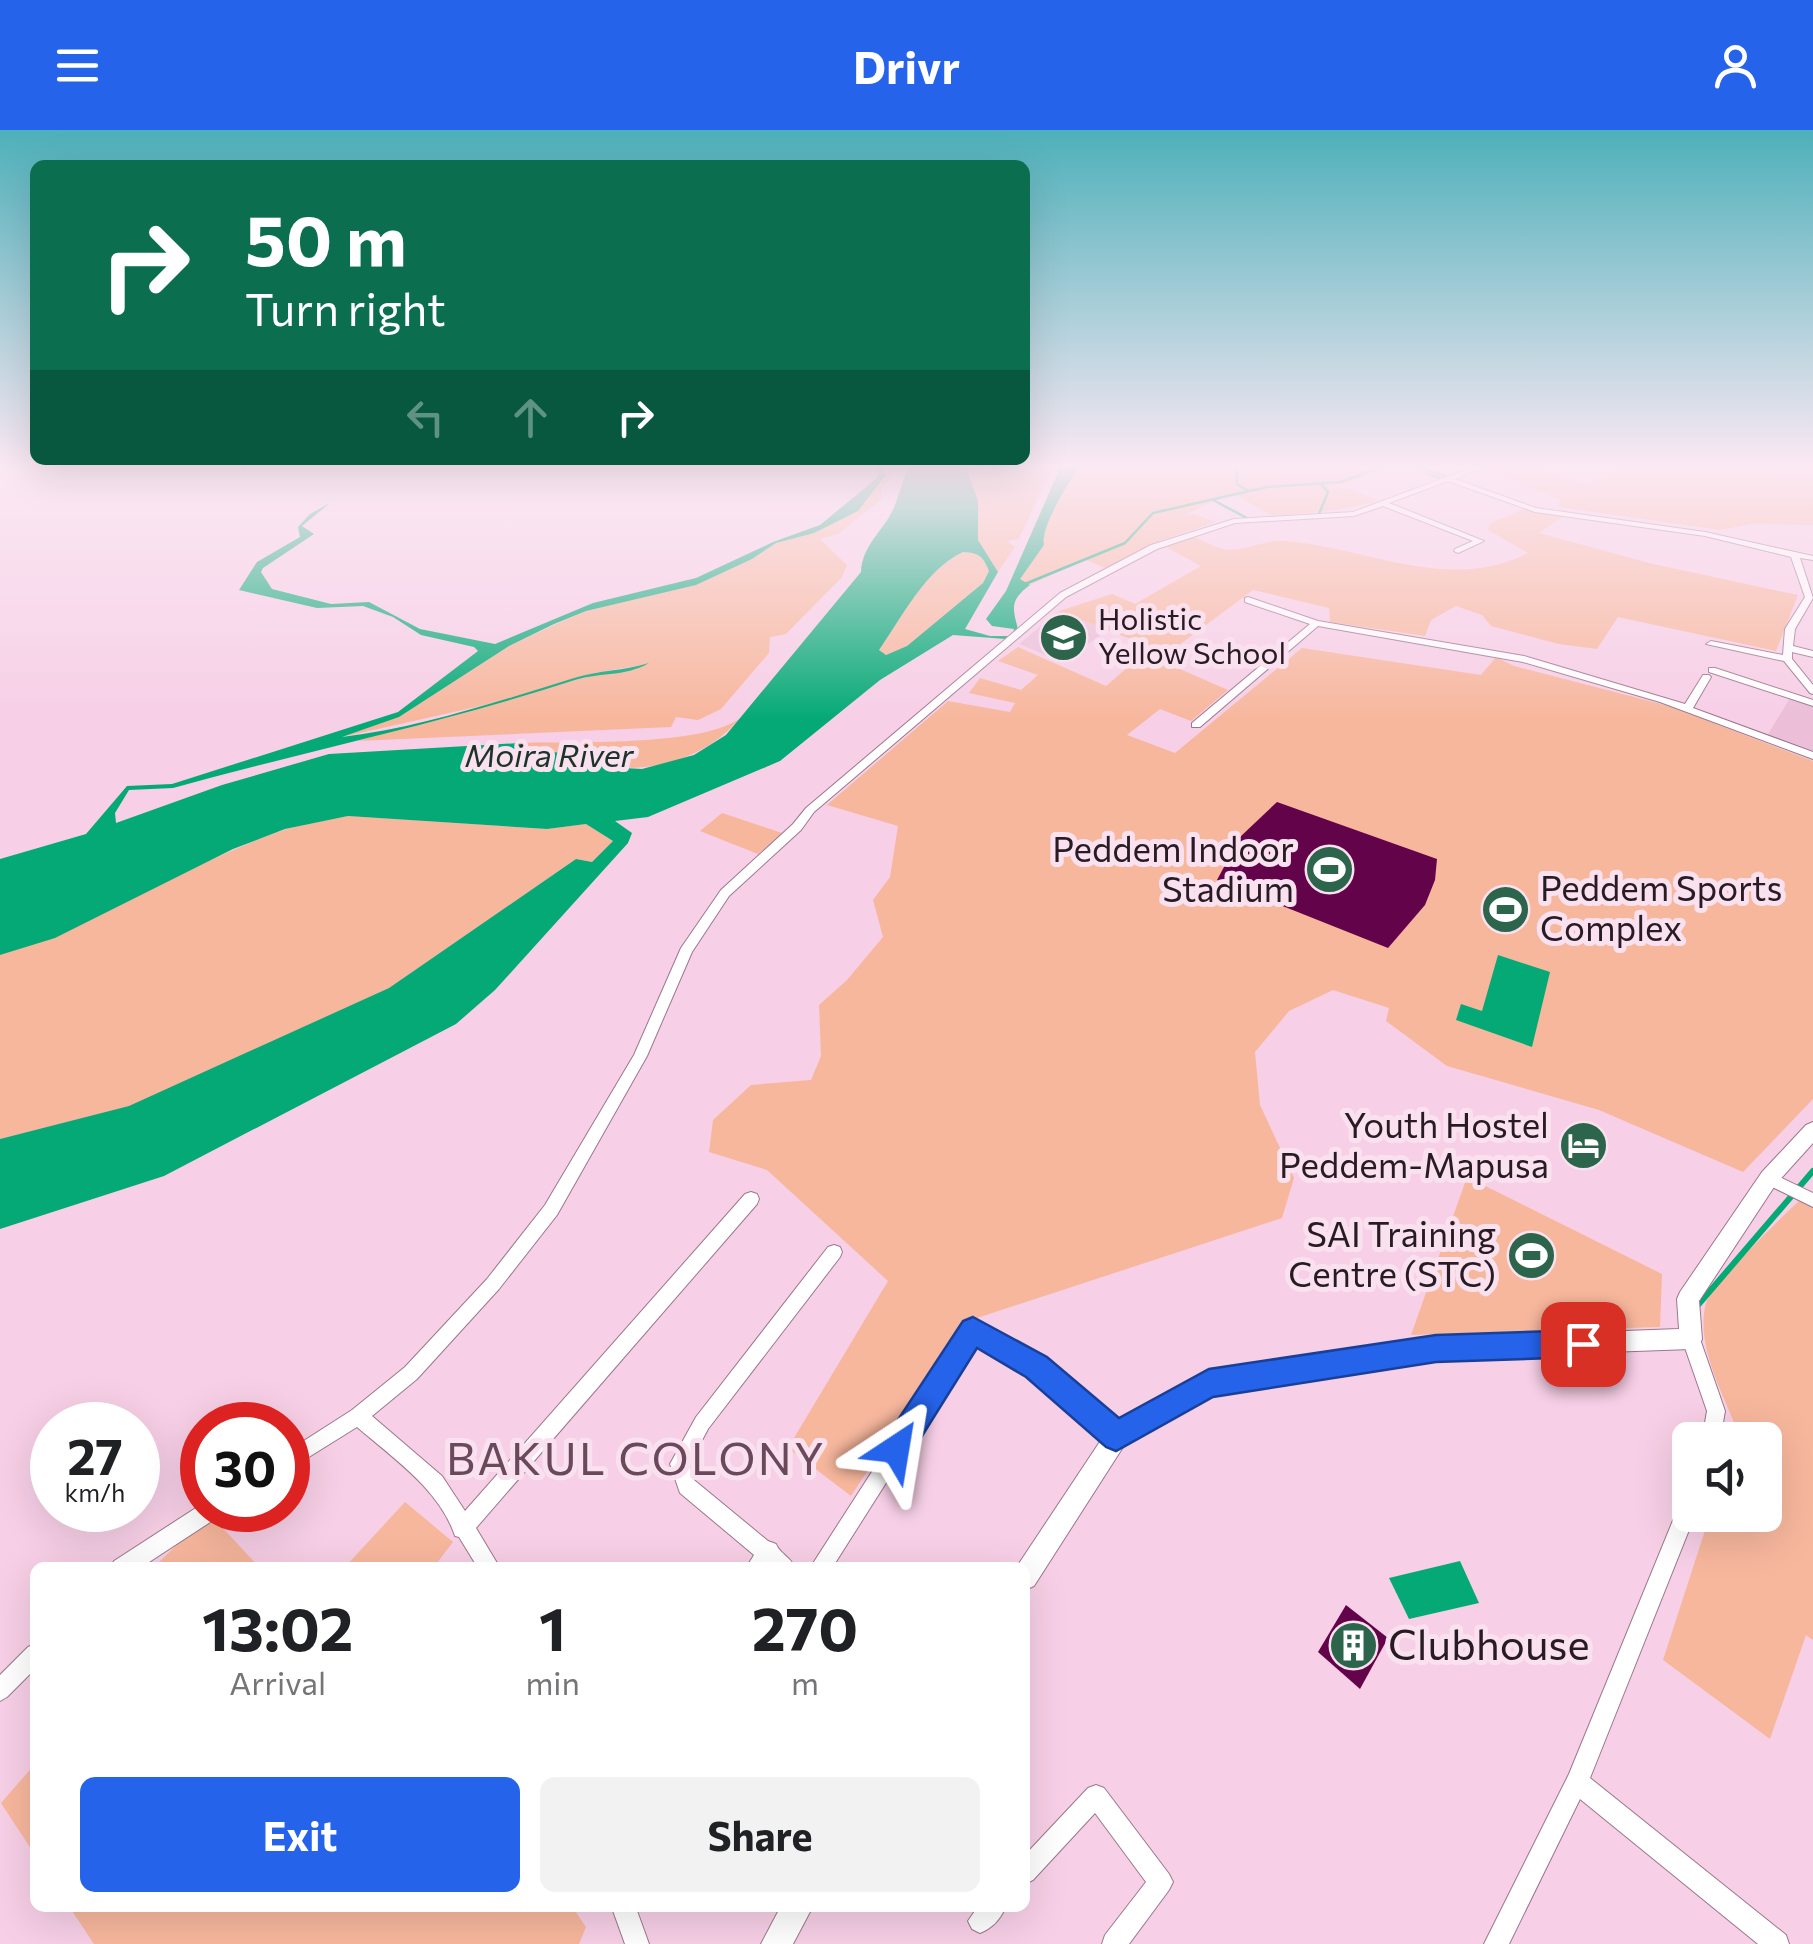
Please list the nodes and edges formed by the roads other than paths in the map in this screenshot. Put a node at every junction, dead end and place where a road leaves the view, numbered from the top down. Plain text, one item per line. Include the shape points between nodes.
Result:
1 (1145, 551) edge
2 (1461, 551) edge
3 (1776, 551) edge
4 (1458, 552) dead end
5 (1795, 555) junction
6 (1813, 558) edge
7 (1811, 598) edge
8 (1248, 600) dead end
9 (1316, 622) junction
10 (1711, 644) dead end
11 (1787, 654) junction
12 (1813, 654) edge
13 (1813, 691) edge
14 (1813, 702) edge
15 (1688, 708) junction
16 (1196, 725) dead end
17 (1813, 756) edge
18 (1813, 1130) edge
19 (1769, 1178) junction
20 (751, 1199) dead end
21 (1813, 1200) edge
22 (834, 1252) dead end
23 (1691, 1339) junction
24 (358, 1416) junction
25 (1714, 1422) edge
26 (1116, 1436) junction
27 (310, 1447) edge
28 (462, 1529) junction
29 (180, 1530) edge
30 (1679, 1532) edge
31 (763, 1559) edge
32 (130, 1562) edge
33 (486, 1562) edge
34 (824, 1562) edge
35 (1030, 1570) edge
36 (30, 1659) edge
37 (0, 1690) edge
38 (1577, 1782) junction
39 (1030, 1867) edge
40 (625, 1912) edge
41 (796, 1912) edge
42 (637, 1944) edge
43 (776, 1944) edge
44 (1114, 1944) edge
45 (1496, 1944) edge
46 (1778, 1944) edge

1 - 24 street via 1063,595 810,810 725,892 686,951 640,1056 551,1210 411,1373
2 - 4 street
3 - 5 street
5 - 6 street
5 - 7 street
7 - 11 street via 1790,629
8 - 9 street
9 - 15 street via 1524,659
9 - 16 street
10 - 11 street
11 - 12 street
11 - 13 street
14 - 15 street via 1709,674
15 - 17 street
18 - 19 street
19 - 21 street
19 - 23 street via 1688,1299
20 - 28 street
22 - 31 street via 702,1423 679,1464 687,1486
23 - 25 street
23 - 26 street via 1436,1348 1209,1383
24 - 27 street
24 - 28 street via 435,1483
26 - 34 street via 1036,1367 973,1330
26 - 35 street
28 - 33 street
29 - 32 street
30 - 38 street
36 - 37 street
38 - 45 street
38 - 46 street
39 - 44 street via 1096,1796 1160,1882
40 - 42 street
41 - 43 street

